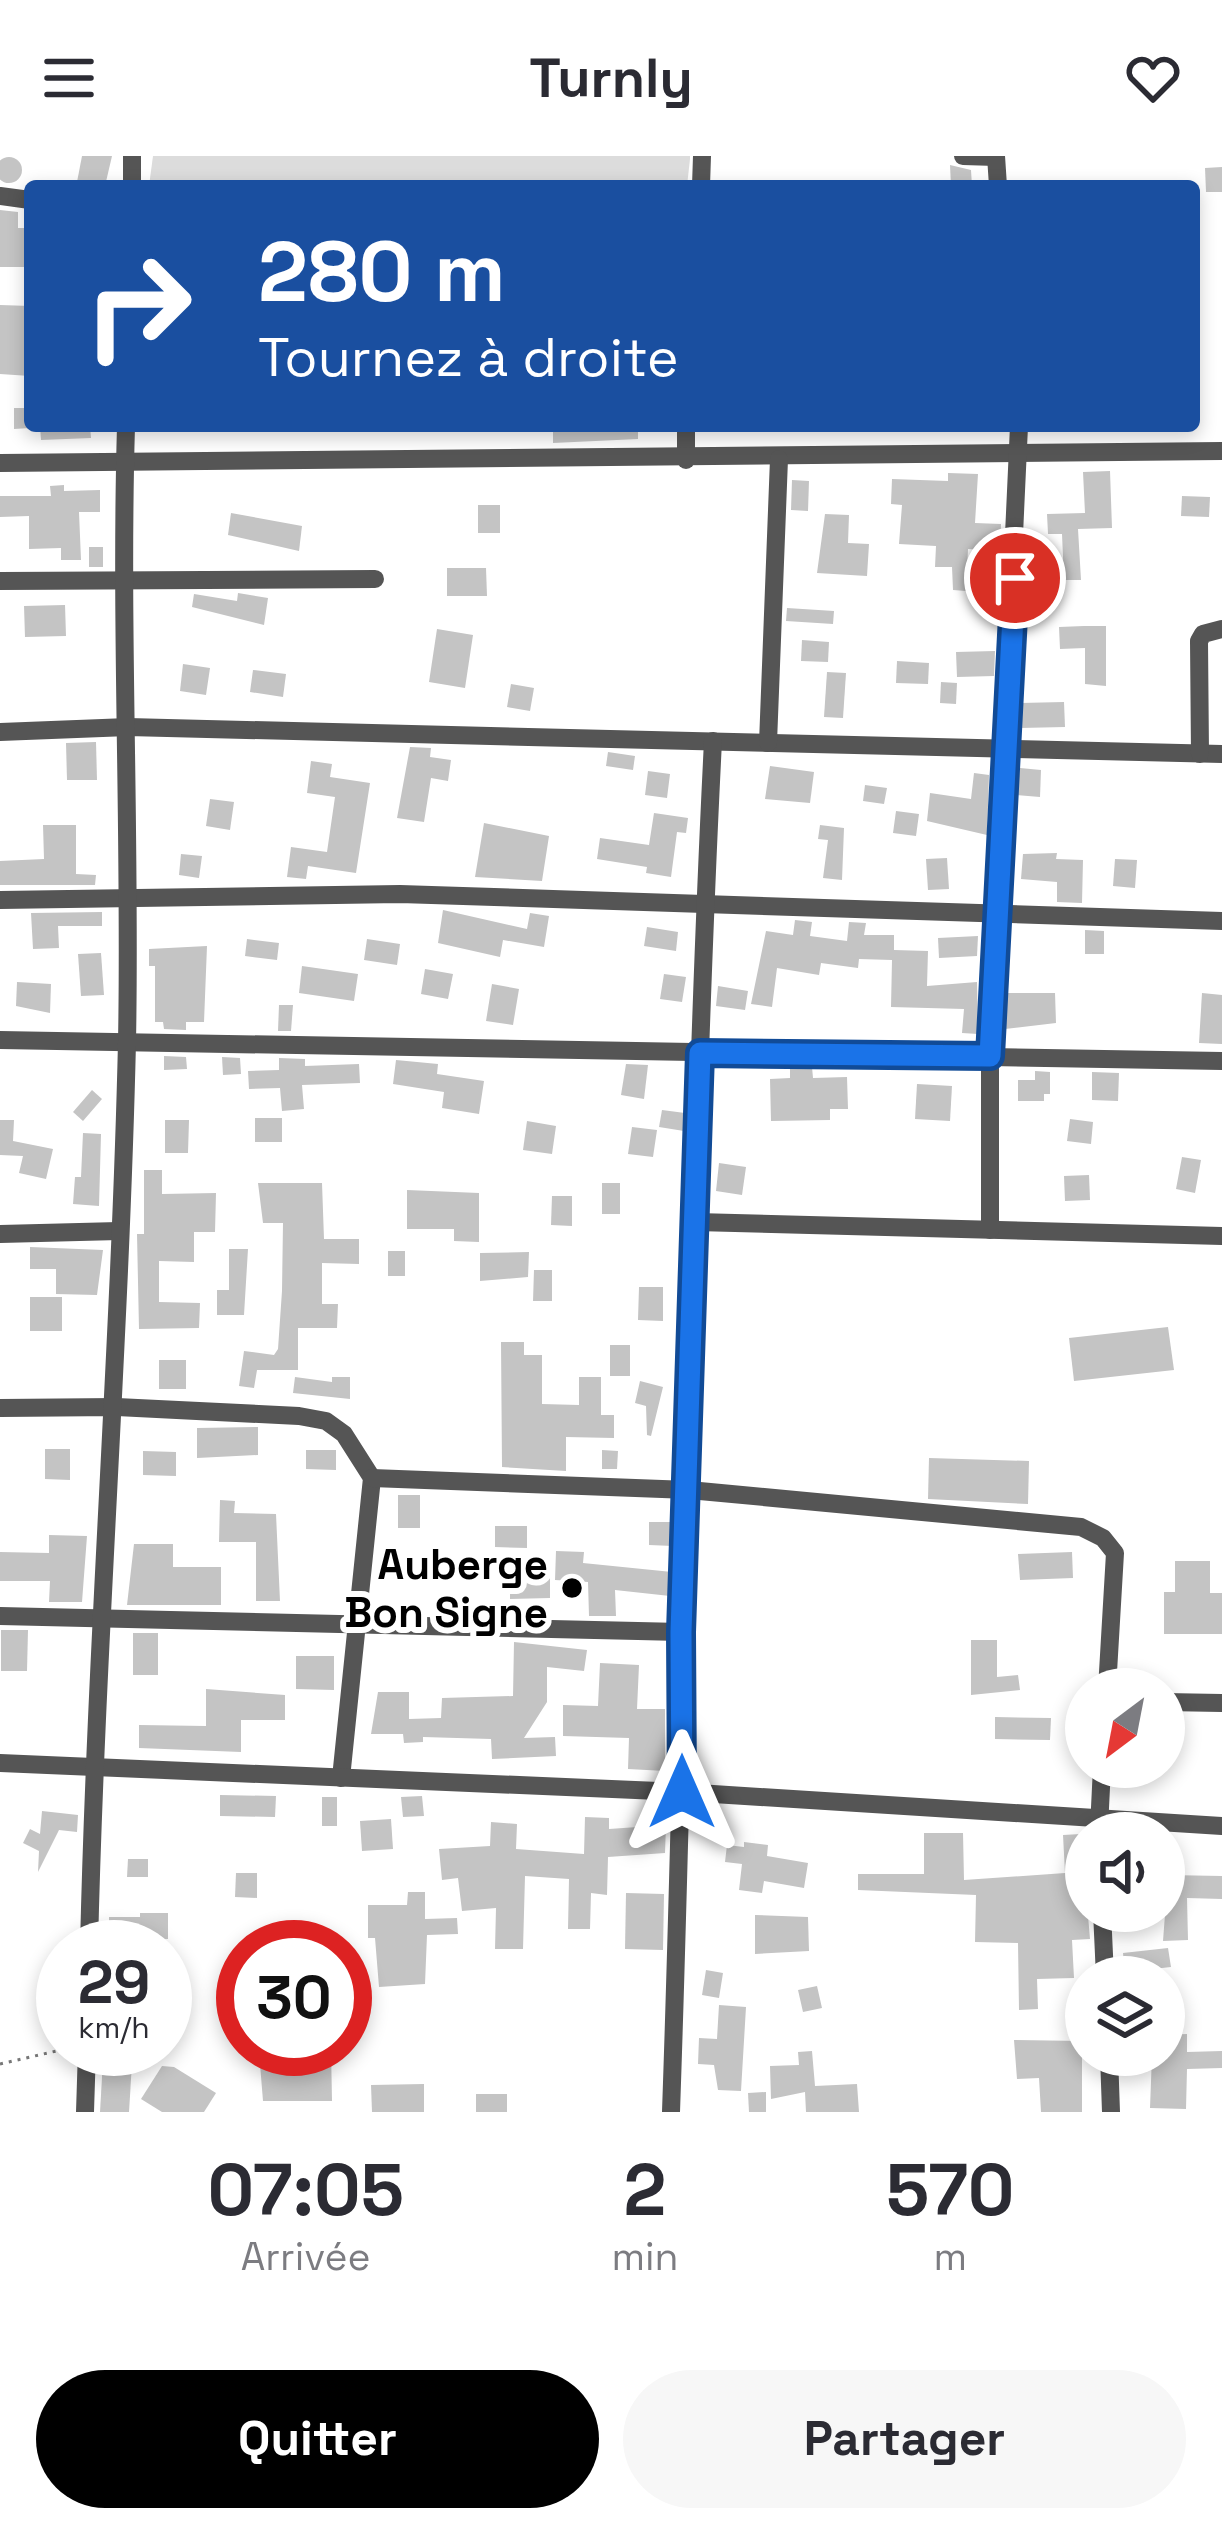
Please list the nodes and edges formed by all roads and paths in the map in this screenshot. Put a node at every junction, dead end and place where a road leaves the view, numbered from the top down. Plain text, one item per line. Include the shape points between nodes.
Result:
1 (963, 156) edge
2 (995, 157) edge
3 (126, 432) edge
4 (686, 432) edge
5 (1019, 432) edge
6 (1021, 451) junction
7 (1222, 451) edge
8 (778, 459) junction
9 (686, 460) junction
10 (0, 463) edge
11 (125, 463) junction
12 (375, 579) dead end
13 (0, 581) edge
14 (126, 584) junction
15 (1222, 629) edge
16 (128, 727) junction
17 (0, 731) edge
18 (713, 741) junction
19 (768, 743) junction
20 (1007, 746) junction
21 (1200, 754) junction
22 (1222, 754) edge
23 (127, 898) junction
24 (0, 900) edge
25 (705, 903) junction
26 (996, 913) junction
27 (1222, 921) edge
28 (0, 1040) edge
29 (127, 1042) junction
30 (700, 1053) junction
31 (990, 1056) junction
32 (1222, 1061) edge
33 (696, 1222) junction
34 (990, 1230) junction
35 (119, 1231) junction
36 (0, 1234) edge
37 (1222, 1236) edge
38 (117, 1407) junction
39 (0, 1408) edge
40 (372, 1478) junction
41 (689, 1490) junction
42 (0, 1616) edge
43 (102, 1617) junction
44 (356, 1625) junction
45 (681, 1632) junction
46 (1108, 1668) edge
47 (1185, 1702) edge
48 (1222, 1703) edge
49 (0, 1763) edge
50 (93, 1765) junction
51 (340, 1778) junction
52 (682, 1792) junction
53 (1065, 1824) edge
54 (1185, 1826) edge
55 (1222, 1826) edge
56 (90, 1920) edge
57 (36, 2056) edge
58 (0, 2064) edge
59 (86, 2076) edge
60 (1110, 2076) edge
61 (85, 2112) edge
62 (671, 2112) edge
63 (1112, 2112) edge

1 - 2 street
3 - 11 street
4 - 9 street
5 - 6 street
6 - 7 street
6 - 8 street
6 - 20 street
8 - 9 street
8 - 19 street
9 - 11 street
10 - 11 street
11 - 14 street
12 - 14 street
13 - 14 street
14 - 16 street
15 - 21 street via 1199,641
16 - 17 street
16 - 18 street
16 - 23 street
18 - 19 street
18 - 25 street
19 - 20 street
20 - 21 street
20 - 26 street
21 - 22 street
23 - 24 street
23 - 25 street via 400,894
23 - 29 street
25 - 26 street
25 - 30 street
26 - 27 street
26 - 31 street
28 - 29 street
29 - 30 street
29 - 35 street
30 - 31 street
30 - 33 street
31 - 32 street
31 - 34 street
33 - 34 street
33 - 41 street
34 - 37 street
35 - 36 street
35 - 38 street
38 - 39 street
38 - 40 street via 326,1421
38 - 43 street
40 - 41 street
40 - 44 street
41 - 45 street
41 - 46 street via 1092,1532 1115,1553
42 - 43 street
43 - 44 street
43 - 50 street
44 - 45 street
44 - 51 street
45 - 52 street
47 - 48 street
49 - 50 street
50 - 51 street
50 - 56 street
51 - 52 street
52 - 53 street
52 - 62 street
54 - 55 street
57 - 58 path
59 - 61 street
60 - 63 street

